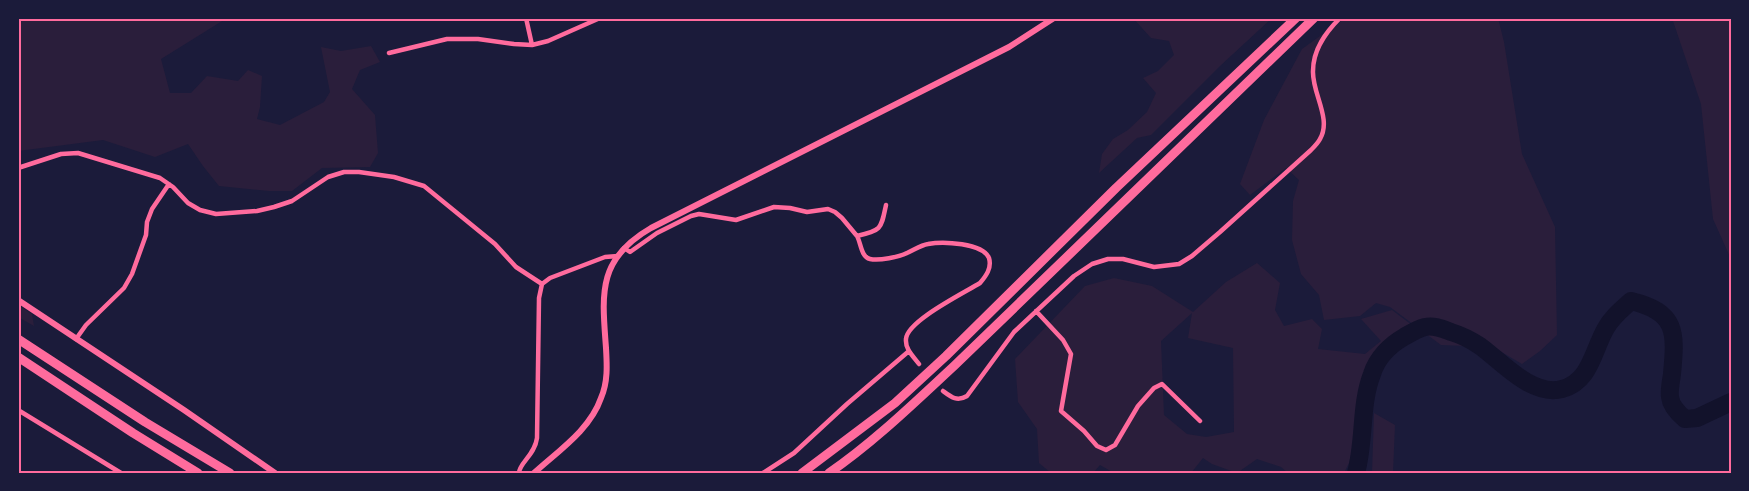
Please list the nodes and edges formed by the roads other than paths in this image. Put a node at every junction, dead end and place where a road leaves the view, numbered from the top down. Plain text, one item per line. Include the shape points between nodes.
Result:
1 (526, 18) edge
2 (600, 18) edge
3 (1054, 18) edge
4 (1296, 18) edge
5 (1314, 18) edge
6 (1340, 18) edge
7 (532, 45) junction
8 (389, 53) dead end
9 (18, 168) edge
10 (169, 184) junction
11 (886, 205) dead end
12 (857, 236) junction
13 (624, 248) junction
14 (618, 256) junction
15 (542, 284) junction
16 (18, 300) edge
17 (1036, 311) junction
18 (18, 339) edge
19 (76, 339) junction
20 (909, 351) junction
21 (18, 357) edge
22 (919, 364) dead end
23 (943, 391) dead end
24 (18, 411) edge
25 (1200, 421) dead end
26 (121, 473) edge
27 (198, 473) edge
28 (230, 473) edge
29 (275, 473) edge
30 (519, 473) edge
31 (534, 473) edge
32 (763, 473) edge
33 (802, 473) edge
34 (829, 473) edge

1 - 7 street
2 - 7 street
3 - 13 street via 1009,47 651,228
4 - 33 highway via 895,403
5 - 34 highway via 954,366
6 - 17 street via 1316,53 1315,89 1324,123 1321,138 1311,150 1179,264 1154,267 1123,259 1092,264
7 - 8 street via 447,39
9 - 10 street via 61,154 78,153
10 - 15 street via 188,202 216,213 274,207 344,172 394,177 424,186 495,244 516,267
10 - 19 street via 152,209 146,235 124,288
11 - 12 street via 882,225
12 - 13 street via 828,209 807,212 774,207 736,220 691,216 657,232 630,252
12 - 20 street via 862,251 871,259 898,256 935,243 977,247 988,255 990,265 980,283 912,327 906,336
13 - 14 street
14 - 15 street via 605,257
14 - 31 street via 603,292 607,368 600,401 585,426
15 - 30 street via 536,444
16 - 19 street
17 - 23 street via 1014,333 967,396 952,398
17 - 25 street via 1071,354 1061,411 1097,446 1106,450 1115,445 1138,406 1162,384
18 - 28 highway
19 - 29 street
20 - 22 street
20 - 32 street via 794,453
21 - 27 highway
24 - 26 street

